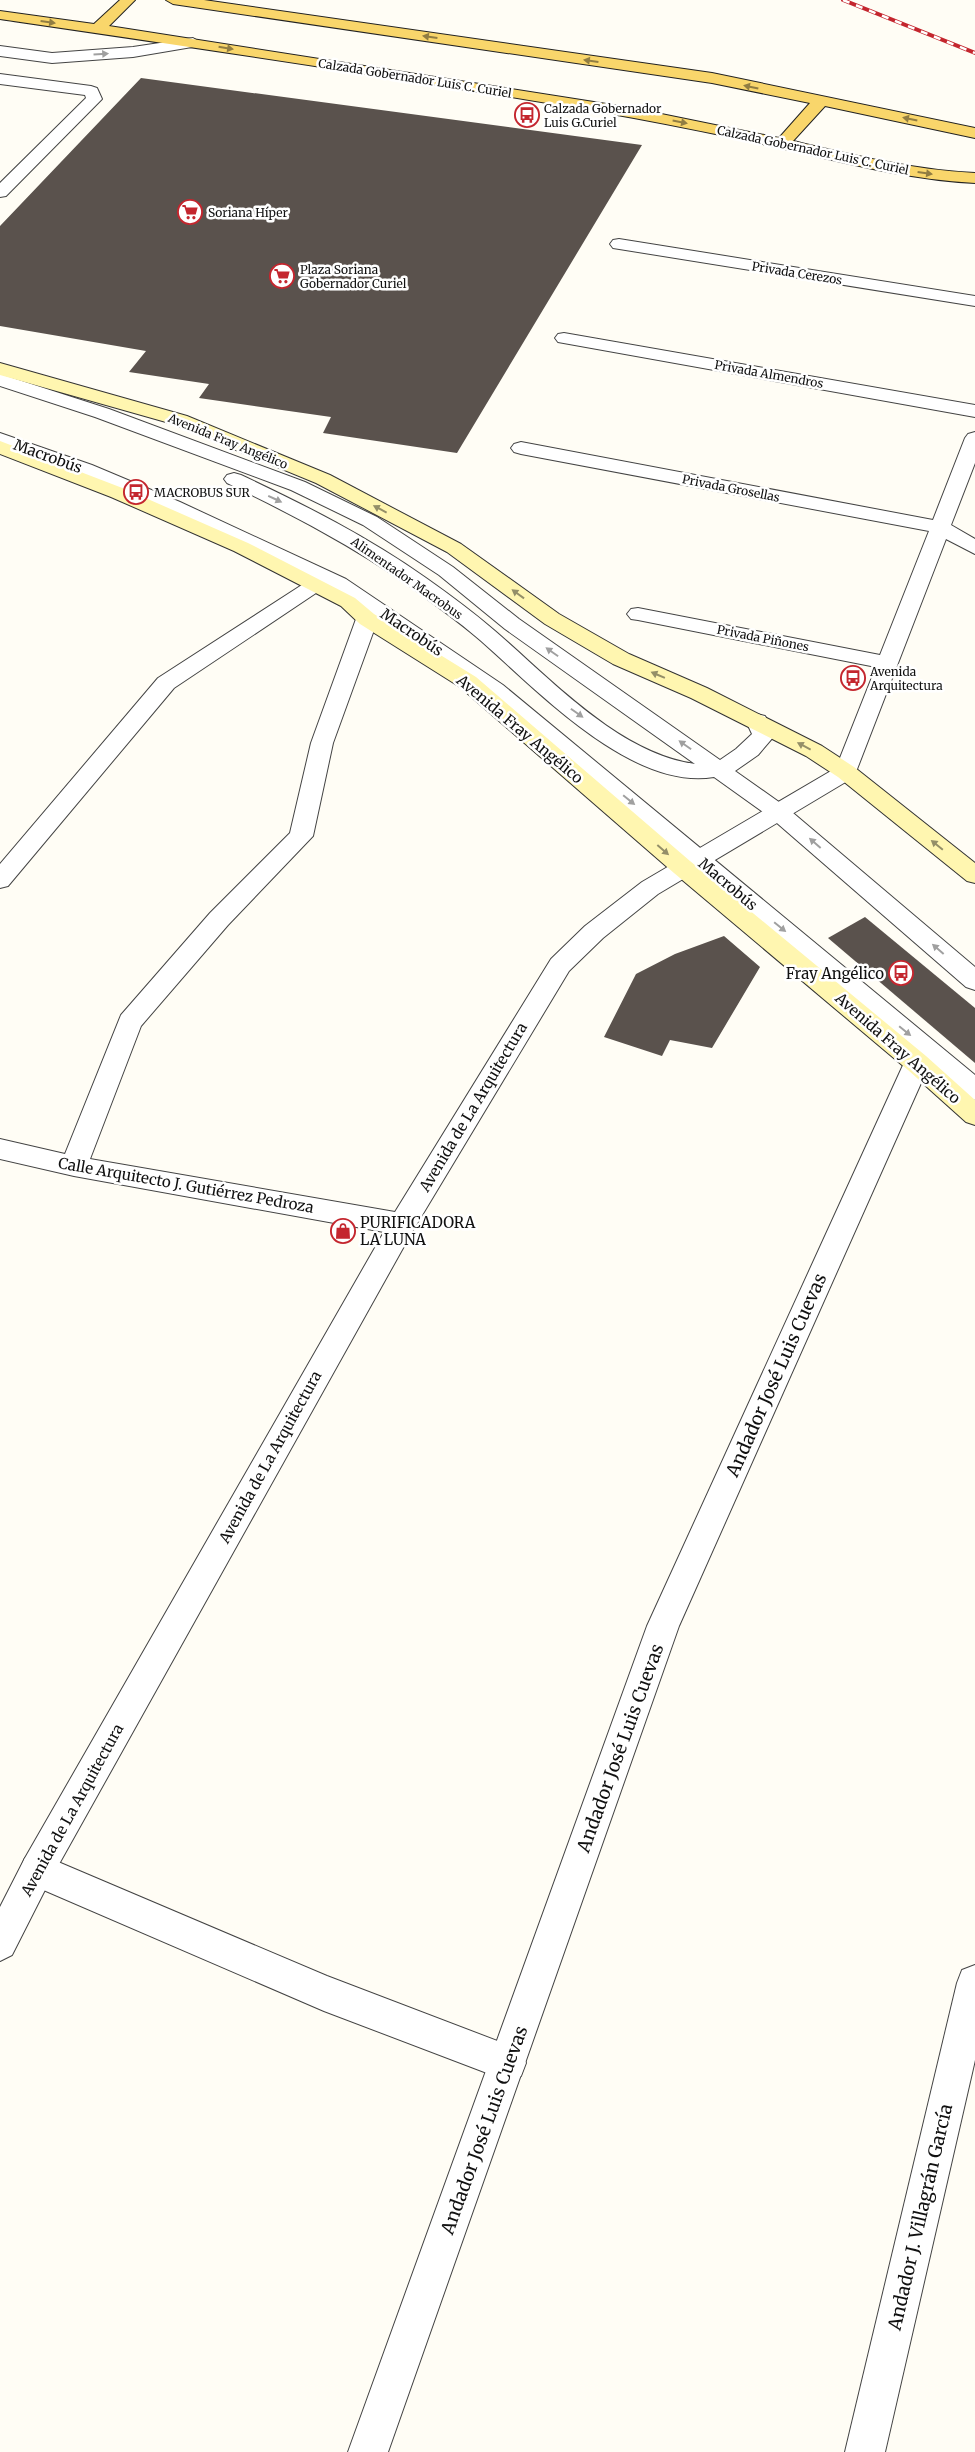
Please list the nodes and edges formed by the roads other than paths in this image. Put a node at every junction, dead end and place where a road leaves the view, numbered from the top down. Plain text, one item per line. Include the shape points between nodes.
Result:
1 (128, 0) edge
2 (173, 0) edge
3 (0, 15) edge
4 (99, 28) junction
5 (193, 43) junction
6 (0, 51) edge
7 (0, 80) edge
8 (821, 101) junction
9 (975, 133) edge
10 (782, 144) junction
11 (975, 178) edge
12 (0, 192) edge
13 (619, 244) dead end
14 (975, 301) edge
15 (564, 338) dead end
16 (0, 369) edge
17 (0, 380) edge
18 (0, 395) edge
19 (975, 411) edge
20 (0, 438) edge
21 (975, 438) edge
22 (0, 447) edge
23 (522, 448) dead end
24 (940, 527) junction
25 (975, 548) edge
26 (315, 585) junction
27 (638, 614) dead end
28 (367, 620) junction
29 (888, 663) junction
30 (757, 721) junction
31 (719, 769) junction
32 (846, 772) junction
33 (778, 812) junction
34 (690, 863) junction
35 (975, 875) edge
36 (0, 880) edge
37 (975, 981) edge
38 (917, 1063) junction
39 (975, 1090) edge
40 (975, 1114) edge
41 (2, 1154) edge
42 (74, 1166) junction
43 (402, 1224) junction
44 (38, 1870) junction
45 (0, 1943) edge
46 (975, 1983) edge
47 (508, 2063) junction
48 (368, 2452) edge
49 (865, 2452) edge

1 - 4 main road
8 -> 2 main road via 712,78
3 -> 4 main road, Calzada Gobernador Luis C. Curiel
4 - 5 main road, Calzada Gobernador Luis C. Curiel
6 -> 5 street via 52,58 133,52
5 -> 10 main road, Calzada Gobernador Luis C. Curiel via 632,113
7 - 12 street via 92,91 94,99
9 -> 8 main road
8 - 10 main road
10 -> 11 main road, Calzada Gobernador Luis C. Curiel via 874,165
13 - 14 street, Privada Cerezos
15 - 19 street, Privada Almendros
30 -> 16 street, Avenida Fray Angélico via 621,659 552,619 454,548 323,479 180,420
31 -> 17 street via 512,624 446,571 370,522 298,486 102,413
18 -> 31 street, Alimentador Macrobus via 140,441 232,478 302,511 364,545 418,583 487,635 552,696 626,748 661,765 696,772
20 -> 34 street, Macrobús via 173,506 339,583 495,690
21 - 24 street
22 - 26 street, Avenida Fray Angélico via 126,496 241,547
23 - 24 street, Privada Grosellas
24 - 25 street
24 - 29 street
26 - 28 street, Avenida Fray Angélico via 348,602
26 - 36 street via 166,683
27 - 29 street, Privada Piñones
28 -> 34 street, Avenida Fray Angélico via 468,682
28 - 42 street via 322,743 301,836 219,919 130,1022
29 - 32 street
30 - 31 street, Alimentador Macrobus via 764,734 752,750
32 -> 30 street, Avenida Fray Angélico
31 - 33 street
32 - 33 street, Avenida de La Arquitectura
35 -> 32 street, Avenida Fray Angélico
33 - 34 street, Avenida de La Arquitectura
37 -> 33 street
34 - 38 street, Avenida Fray Angélico
34 -> 39 street, Macrobús
34 - 43 street, Avenida de La Arquitectura via 626,904 560,965
38 - 40 street, Avenida Fray Angélico
38 - 47 street, Andador José Luis Cuevas via 663,1626
41 - 42 street, Calle Arquitecto J. Gutiérrez Pedroza
42 - 43 street, Calle Arquitecto J. Gutiérrez Pedroza
43 - 44 street, Avenida de La Arquitectura
44 - 45 street, Avenida de La Arquitectura
44 - 47 street via 324,1993
46 - 49 street, Andador J. Villagrán García
47 - 48 street, Andador José Luis Cuevas

